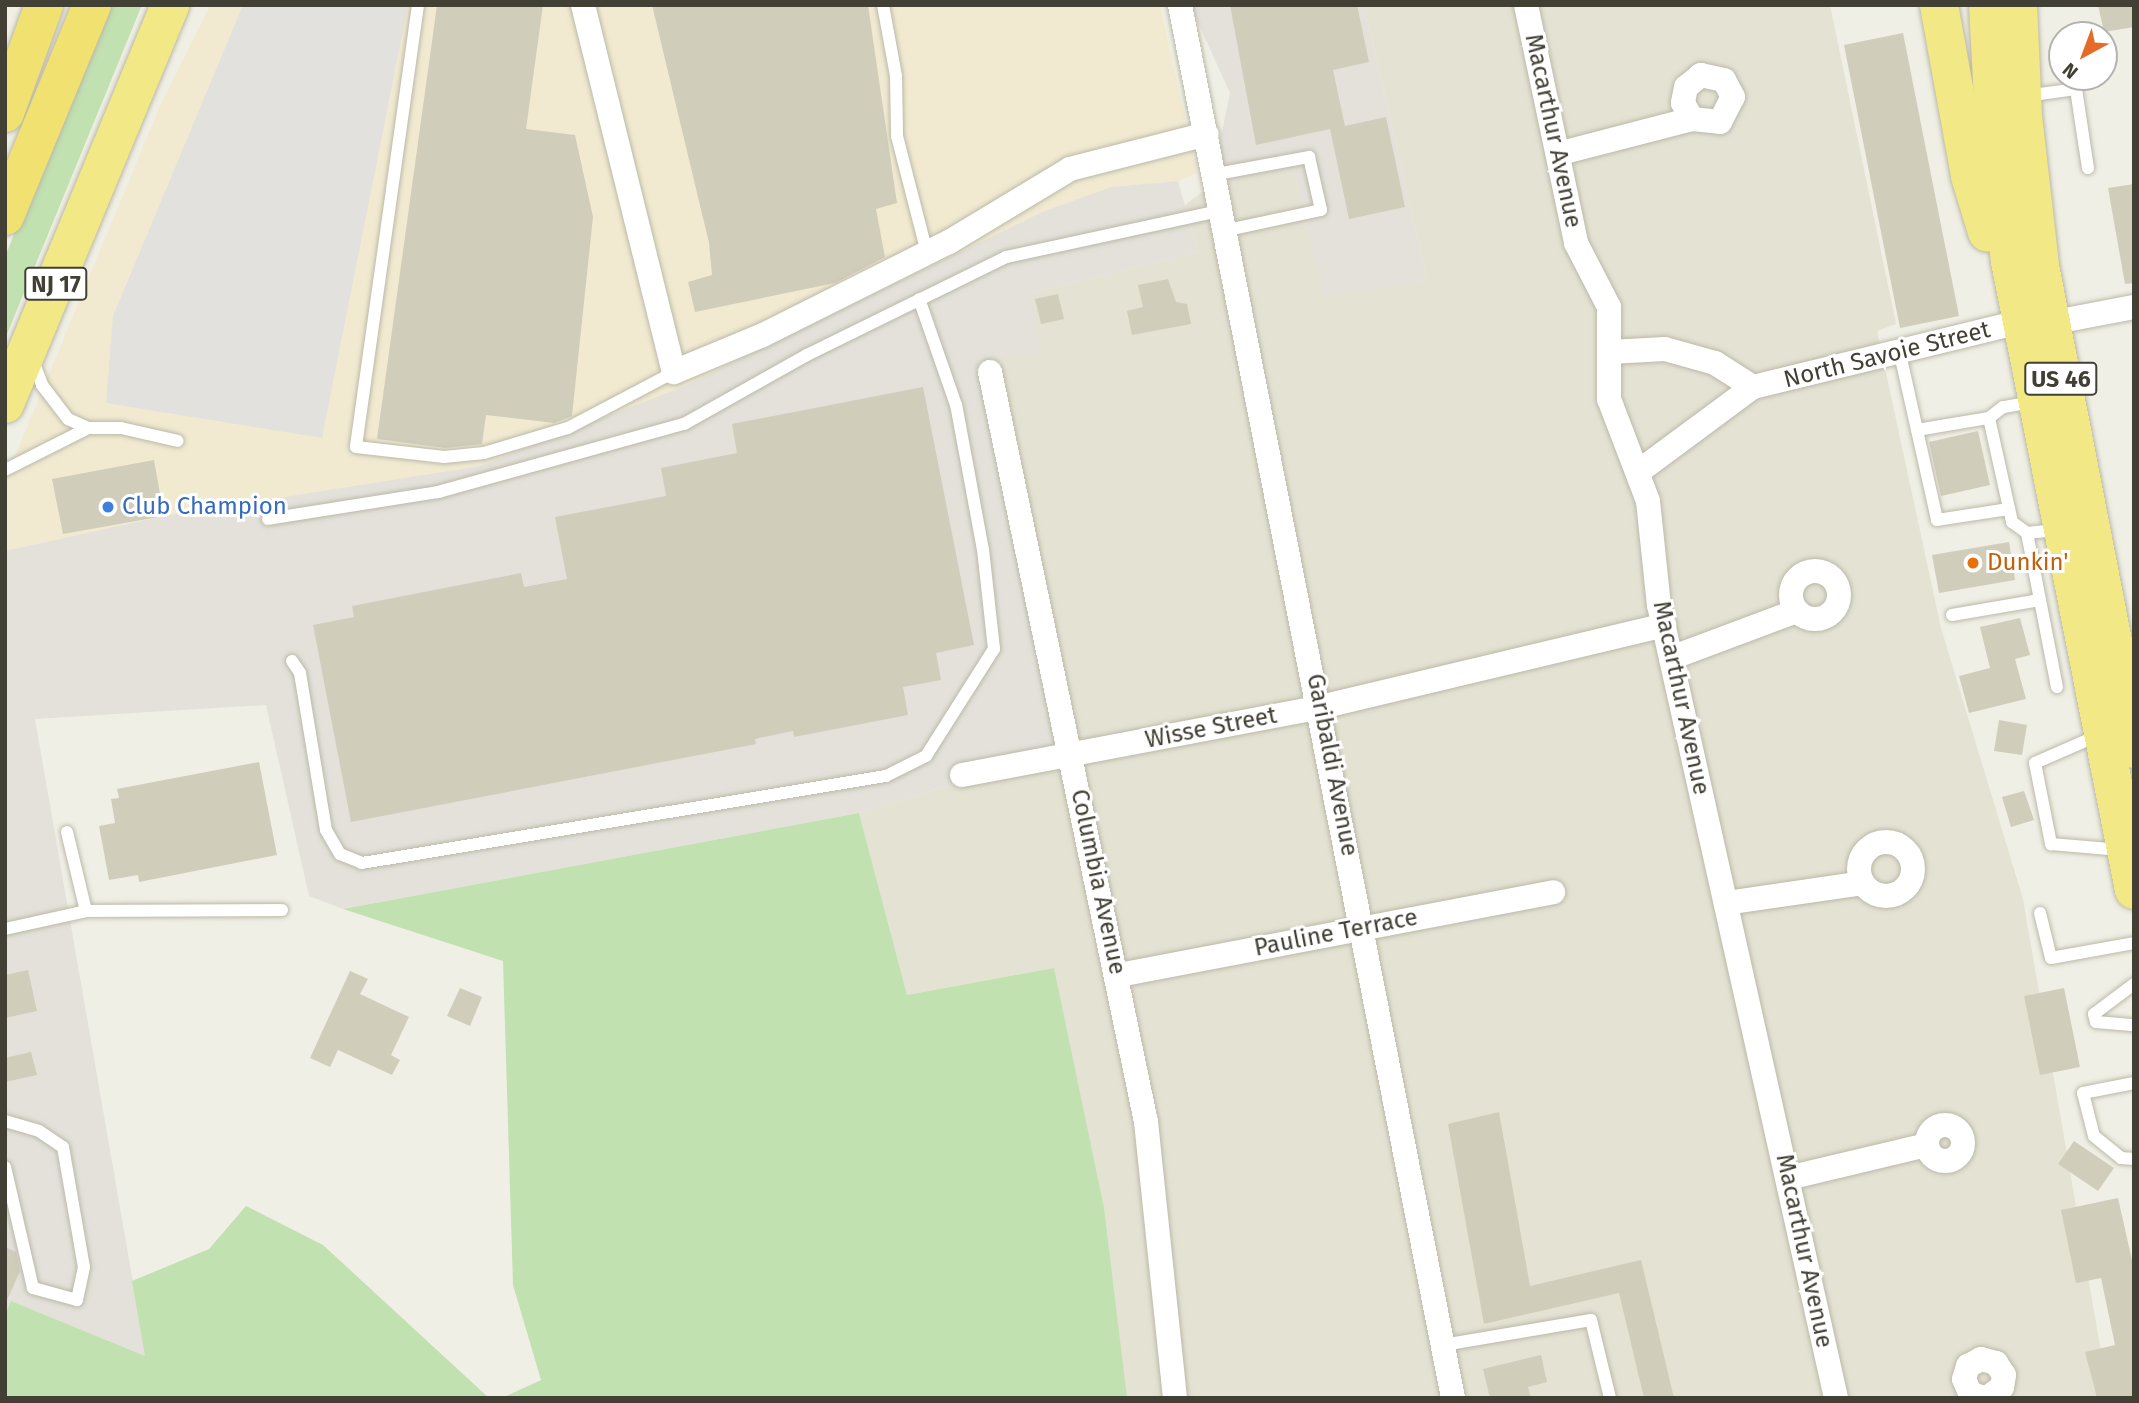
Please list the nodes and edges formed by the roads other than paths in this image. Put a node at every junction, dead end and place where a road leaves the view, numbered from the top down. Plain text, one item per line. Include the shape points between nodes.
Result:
1 (44, 5) edge
2 (92, 5) edge
3 (170, 5) edge
4 (180, 5) edge
5 (418, 5) edge
6 (583, 5) edge
7 (883, 5) edge
8 (1180, 5) edge
9 (1526, 5) edge
10 (1939, 5) edge
11 (1988, 5) edge
12 (2018, 5) edge
13 (2022, 96) junction
14 (5, 113) edge
15 (1692, 119) dead end
16 (1207, 134) junction
17 (1561, 153) junction
18 (106, 163) junction
19 (2088, 168) dead end
20 (1217, 174) junction
21 (5, 216) edge
22 (1226, 220) junction
23 (927, 253) junction
24 (919, 299) junction
25 (2134, 307) edge
26 (2035, 322) junction
27 (28, 350) junction
28 (1610, 352) junction
29 (1900, 354) junction
30 (674, 372) junction
31 (990, 372) dead end
32 (1753, 387) junction
33 (2036, 401) junction
34 (5, 404) edge
35 (1989, 418) junction
36 (88, 428) junction
37 (1917, 430) junction
38 (178, 441) dead end
39 (5, 470) edge
40 (1637, 472) junction
41 (2009, 509) junction
42 (268, 519) dead end
43 (2044, 531) junction
44 (2040, 600) junction
45 (1797, 611) dead end
46 (1952, 614) dead end
47 (1664, 625) junction
48 (1671, 658) junction
49 (292, 661) dead end
50 (2057, 687) dead end
51 (1321, 708) junction
52 (2118, 741) edge
53 (1070, 755) junction
54 (962, 775) dead end
55 (67, 832) dead end
56 (2126, 850) junction
57 (1863, 883) dead end
58 (2134, 890) edge
59 (1553, 892) dead end
60 (1726, 903) junction
61 (282, 910) dead end
62 (86, 911) junction
63 (2040, 913) dead end
64 (1362, 928) junction
65 (5, 929) edge
66 (2134, 943) edge
67 (1119, 975) junction
68 (2134, 984) edge
69 (2134, 1026) edge
70 (2134, 1083) edge
71 (5, 1121) edge
72 (1927, 1144) dead end
73 (2134, 1159) edge
74 (5, 1167) edge
75 (1788, 1178) junction
76 (1443, 1345) junction
77 (1175, 1398) edge
78 (1453, 1398) edge
79 (1610, 1398) edge
80 (1836, 1398) edge

1 - 14 highway
2 - 21 highway
3 - 18 highway, NJ 17
4 - 18 highway
5 - 30 lane via 356,447 444,457 491,452 568,428
6 - 30 street
7 - 23 lane via 896,76 897,136
8 - 16 street, Garibaldi Avenue
9 - 17 street, Macarthur Avenue
10 - 26 highway via 1977,203
11 - 26 highway, US 46 via 1997,165
12 - 13 highway, US 46
13 - 19 lane via 2076,89
13 - 26 highway, US 46
15 - 17 street
16 - 20 street, Garibaldi Avenue
16 - 23 street via 1070,169
17 - 28 street, Macarthur Avenue via 1576,243 1609,307
18 - 27 highway, NJ 17
20 - 22 street, Garibaldi Avenue
20 - 22 lane via 1309,157 1321,210
22 - 24 lane via 1035,248 988,264
22 - 51 street, Garibaldi Avenue
23 - 30 street via 763,335
24 - 42 lane via 684,424 438,492
24 - 49 lane via 956,405 983,550 994,649 926,755 886,776 362,863 340,854 326,830 300,673
25 - 26 street, North Savoie Street
26 - 29 street, North Savoie Street
26 - 33 highway, US 46
26 - 52 highway, US 46
27 - 34 highway, NJ 17
27 - 36 lane via 42,385 68,419
28 - 32 street, North Savoie Street via 1665,349 1715,363
28 - 40 street, Macarthur Avenue via 1609,399
29 - 32 street, North Savoie Street
29 - 37 lane
31 - 53 street, Columbia Avenue
32 - 40 street, North Savoie Street
33 - 35 lane via 2003,407
33 - 43 highway, US 46
35 - 37 lane
35 - 41 lane
36 - 38 lane via 121,428
36 - 39 lane
37 - 41 lane via 1937,520
40 - 47 street, Macarthur Avenue via 1648,501
41 - 43 lane via 2017,530
43 - 44 lane
43 - 52 highway, US 46
44 - 46 lane
44 - 50 lane
45 - 48 street
47 - 48 street, Macarthur Avenue
47 - 51 street, Wisse Street
48 - 60 street, Macarthur Avenue
51 - 53 street, Wisse Street
51 - 64 street, Garibaldi Avenue
52 - 56 highway, US 46
52 - 56 lane via 2035,763 2051,844
53 - 54 street, Wisse Street
53 - 67 street, Columbia Avenue
55 - 62 lane
56 - 58 highway, US 46
57 - 60 street
59 - 64 street, Pauline Terrace
60 - 75 street, Macarthur Avenue
61 - 62 lane
62 - 65 lane
63 - 66 lane via 2051,958
64 - 67 street, Pauline Terrace
64 - 76 street, Garibaldi Avenue
67 - 77 street, Columbia Avenue via 1156,1190
68 - 69 lane via 2094,1014 2096,1022
70 - 73 lane via 2083,1093 2094,1136 2121,1158
71 - 74 lane via 39,1131 63,1147 84,1267 77,1300 33,1288
72 - 75 street
75 - 80 street, Macarthur Avenue
76 - 78 street, Garibaldi Avenue
76 - 79 lane via 1591,1320

